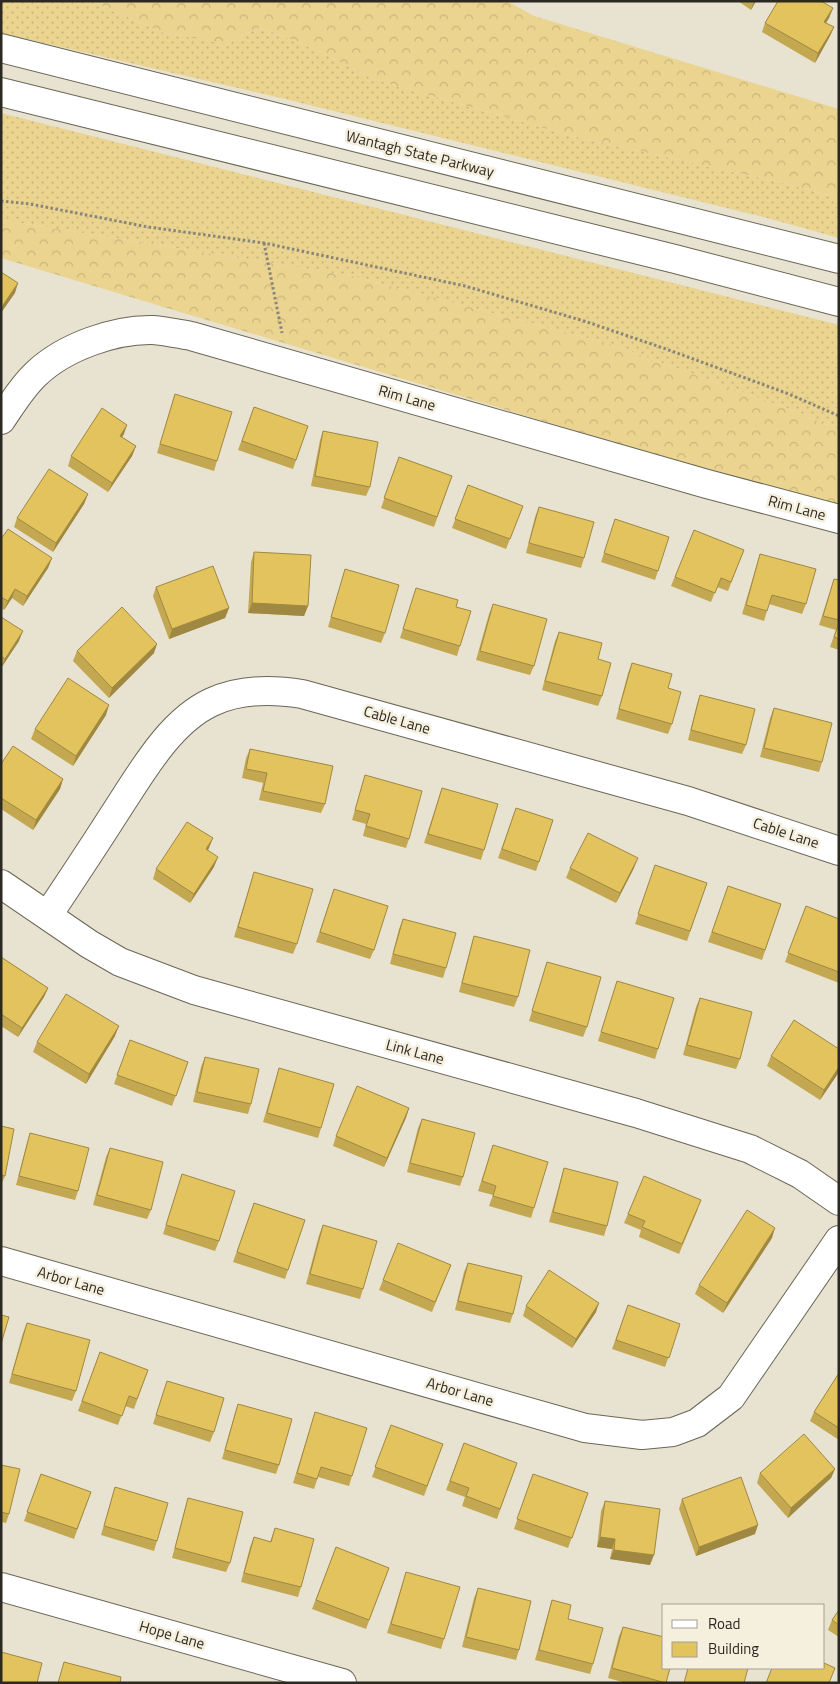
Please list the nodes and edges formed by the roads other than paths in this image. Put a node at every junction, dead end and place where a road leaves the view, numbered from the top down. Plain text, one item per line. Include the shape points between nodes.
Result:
1 (1, 48) edge
2 (1, 92) edge
3 (839, 259) edge
4 (839, 302) edge
5 (1, 420) edge
6 (839, 519) edge
7 (839, 850) edge
8 (1, 884) edge
9 (48, 915) junction
10 (839, 1200) edge
11 (839, 1240) edge
12 (1, 1261) edge
13 (1, 1587) edge
14 (342, 1683) edge

1 - 3 main road, Wantagh State Parkway
2 - 4 main road
5 - 6 main road, Rim Lane via 36,374 65,352 115,334 153,330 191,336
7 - 9 main road, Cable Lane via 688,801 302,694 279,690 243,692 212,702 184,720 151,758
8 - 9 main road, Link Lane
9 - 10 main road, Link Lane via 120,962 194,990 636,1113 750,1149 800,1174
11 - 12 main road, Arbor Lane via 731,1398 697,1423 673,1432 642,1435 585,1428
13 - 14 main road, Hope Lane

